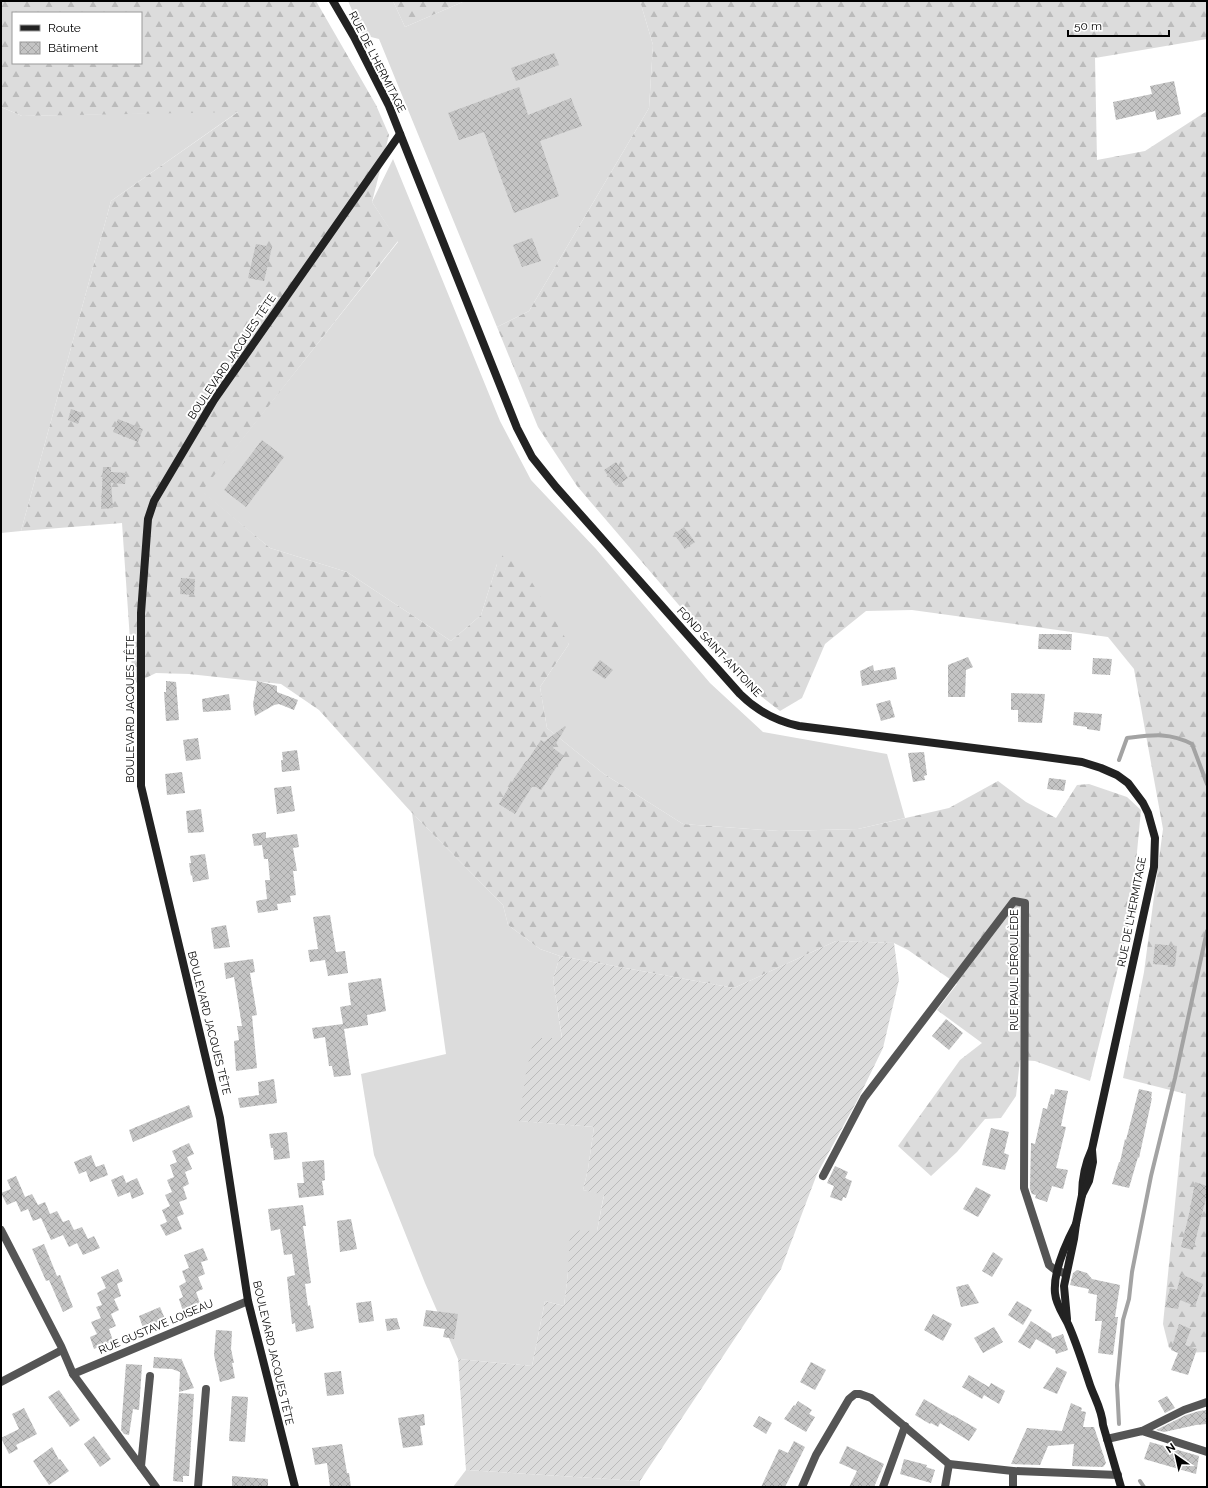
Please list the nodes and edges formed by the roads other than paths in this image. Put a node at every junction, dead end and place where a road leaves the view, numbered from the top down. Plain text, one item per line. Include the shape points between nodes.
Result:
1 (333, 1) edge
2 (400, 134) junction
3 (542, 470) joint
4 (1009, 752) joint
5 (823, 1176) dead end
6 (1076, 1224) junction
7 (1, 1230) edge
8 (1057, 1271) junction
9 (1066, 1274) junction
10 (248, 1301) junction
11 (1068, 1324) junction
12 (62, 1350) junction
13 (74, 1374) junction
14 (150, 1376) dead end
15 (1, 1382) edge
16 (206, 1389) dead end
17 (1207, 1402) edge
18 (905, 1426) junction
19 (1142, 1431) junction
20 (1107, 1439) junction
21 (1207, 1452) edge
22 (949, 1464) junction
23 (141, 1466) junction
24 (1013, 1471) junction
25 (1118, 1475) junction
26 (156, 1487) edge
27 (198, 1487) edge
28 (295, 1487) edge
29 (802, 1487) edge
30 (883, 1487) edge
31 (946, 1487) edge
32 (1013, 1487) edge
33 (1121, 1487) edge

1 - 2 main road, RUE DE L'HERMITAGE via 363,54
2 - 3 main road, RUE DE L'HERMITAGE via 517,428 532,458
2 - 10 main road, BOULEVARD JACQUES TÊTE via 214,400 154,501 148,519 140,613 141,786 220,1118
3 - 4 main road, FOND SAINT-ANTOINE via 727,680 757,709 788,724 809,728
4 - 6 main road, RUE DE L'HERMITAGE via 1082,762 1117,774 1144,803 1155,838 1154,867 1147,902 1092,1148 1093,1162 1089,1181 1082,1195
5 - 8 street, RUE PAUL DÉROULÈDE via 864,1098 1014,900 1025,903 1024,1188 1048,1263
6 - 8 main road, RUE DE L'HERMITAGE via 1066,1243
6 - 9 main road, RUE DE L'HERMITAGE
7 - 12 street
8 - 9 street
8 - 11 main road, RUE DE L'HERMITAGE via 1055,1294
9 - 11 main road, RUE DE L'HERMITAGE via 1064,1286
10 - 13 street, RUE GUSTAVE LOISEAU
10 - 28 main road, BOULEVARD JACQUES TÊTE
11 - 20 main road, RUE DE L'HERMITAGE via 1096,1397
12 - 13 street
12 - 15 street
13 - 23 street
14 - 23 street
16 - 27 street
17 - 19 street via 1184,1410
18 - 22 street
18 - 29 street via 870,1398 855,1394 849,1399 816,1454
18 - 30 street
19 - 20 street
19 - 21 street
20 - 25 main road, RUE DE L'HERMITAGE
22 - 24 street
22 - 31 street
23 - 26 street
24 - 25 street
24 - 32 street
25 - 33 main road, RUE DE L'HERMITAGE

